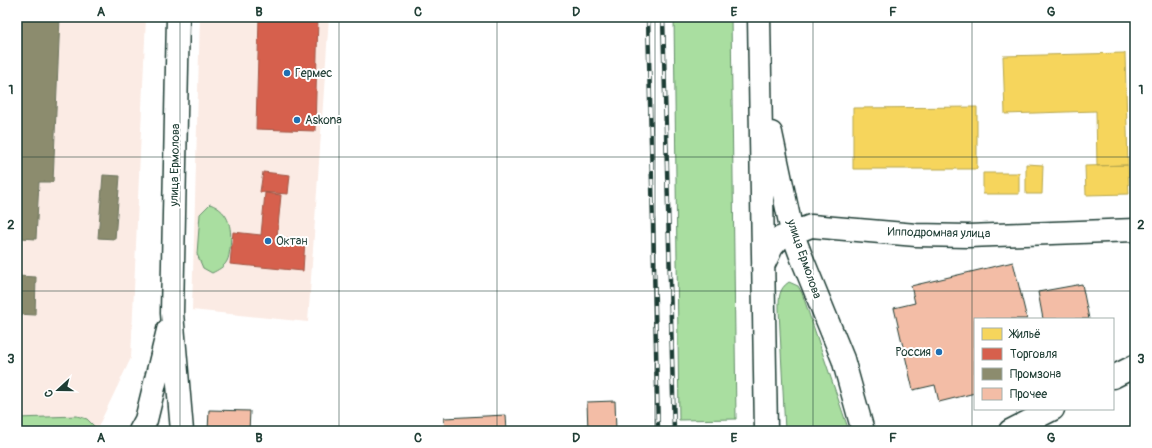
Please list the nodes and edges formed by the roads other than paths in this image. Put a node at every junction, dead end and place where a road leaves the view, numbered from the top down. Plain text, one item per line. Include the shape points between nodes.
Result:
1 (178, 17) edge
2 (759, 17) edge
3 (761, 82) junction
4 (1135, 230) edge
5 (792, 232) junction
6 (762, 267) junction
7 (172, 313) junction
8 (1135, 366) edge
9 (1114, 376) edge
10 (1050, 410) edge
11 (140, 431) edge
12 (182, 431) edge
13 (766, 431) edge
14 (863, 431) edge
15 (1010, 431) edge

1 - 7 street, улица Ермолова
2 - 3 street, улица Ермолова
3 - 5 street, улица Ермолова
3 - 6 street, улица Ермолова
4 - 5 street, Ипподромная улица via 968,236 916,235 811,226
5 - 6 street, Ипподромная улица via 780,238 772,247
5 - 14 street, улица Ермолова via 843,359
6 - 13 street, улица Ермолова
7 - 11 street, улица Ермолова via 146,420
7 - 12 street, улица Ермолова
8 - 9 street
10 - 15 street

